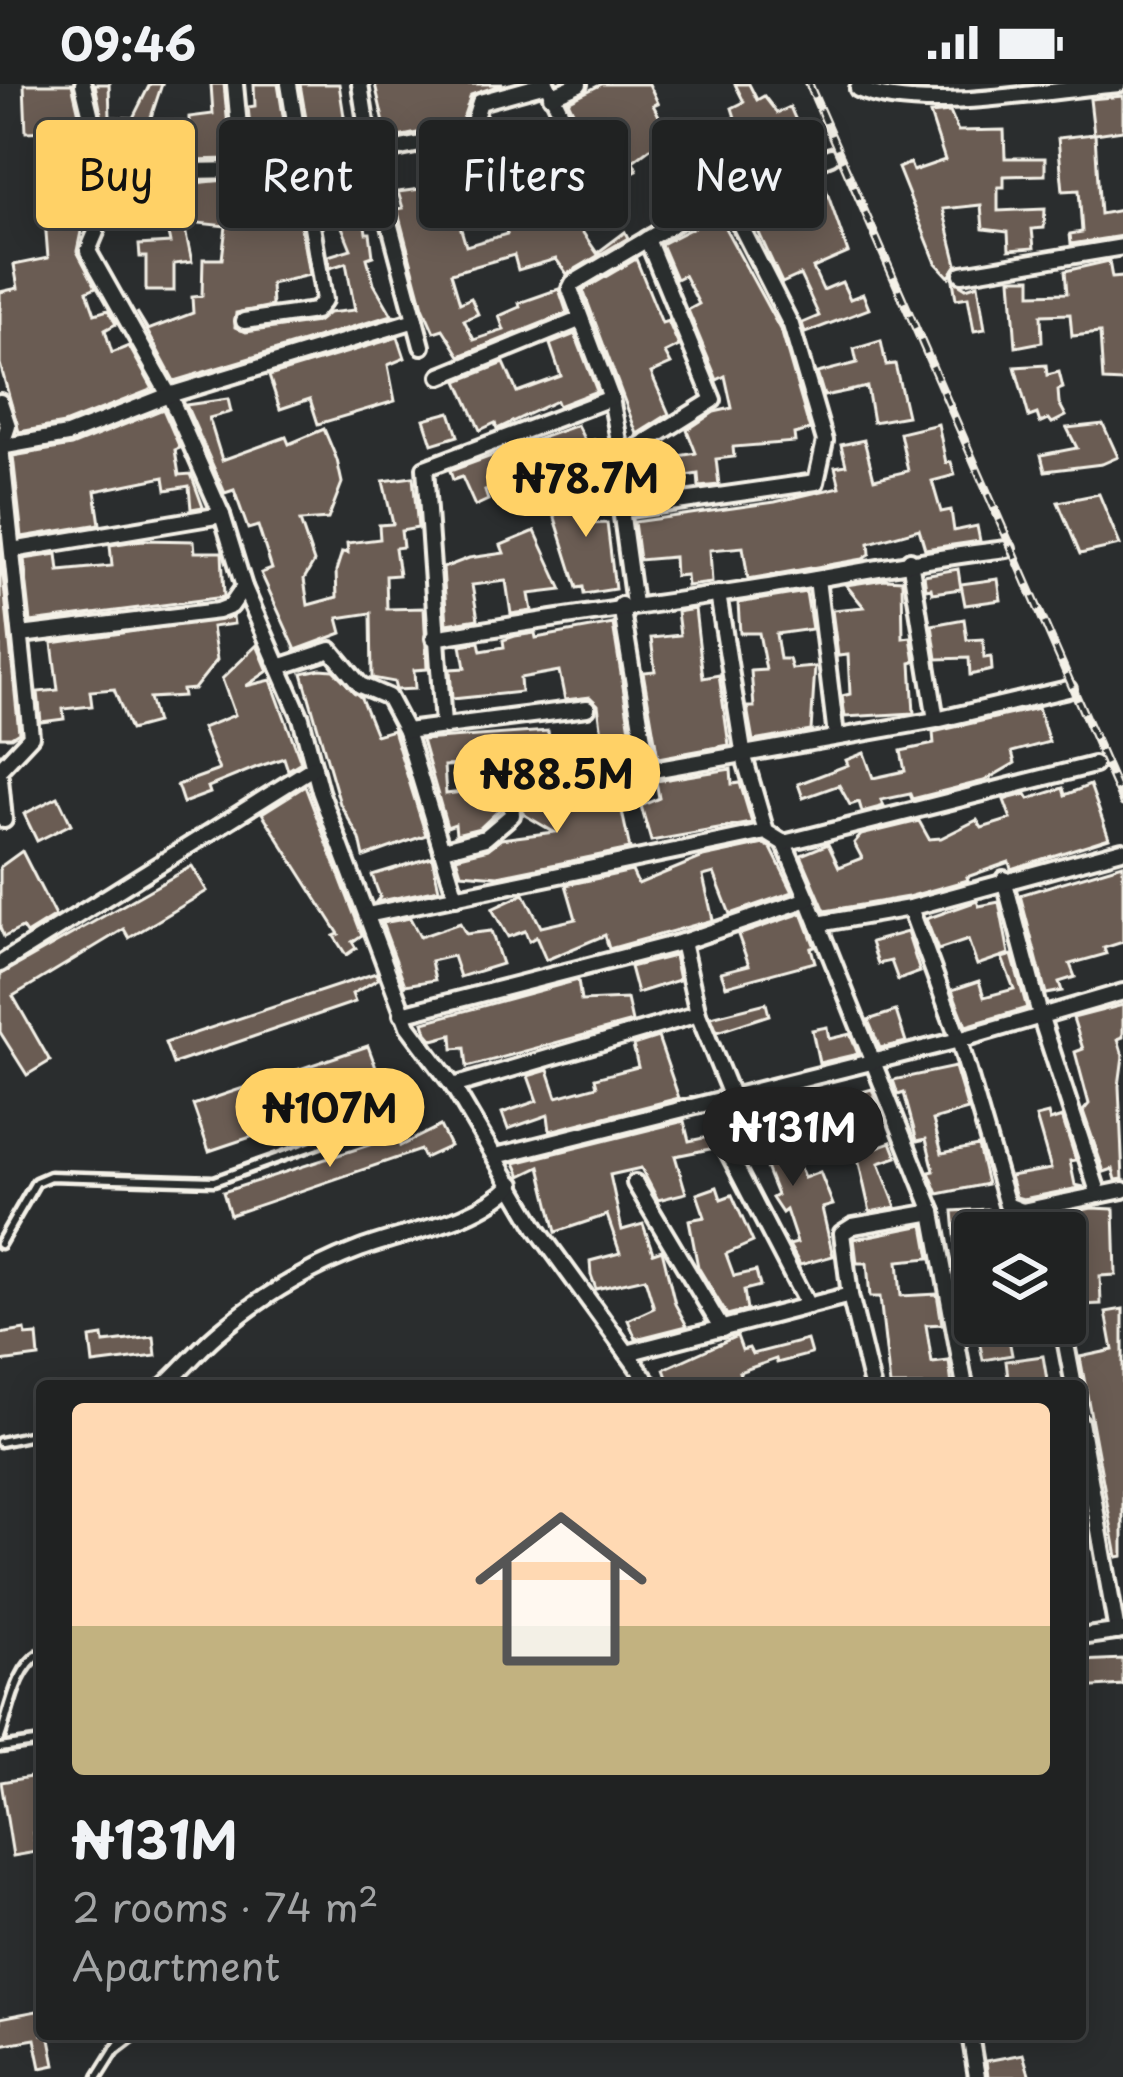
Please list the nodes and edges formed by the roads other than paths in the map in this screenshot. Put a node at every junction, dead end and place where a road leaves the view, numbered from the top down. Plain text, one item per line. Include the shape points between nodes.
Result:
1 (83, 84) edge
2 (235, 84) edge
3 (289, 84) edge
4 (360, 84) edge
5 (579, 84) edge
6 (1119, 84) edge
7 (548, 88) edge
8 (858, 88) dead end
9 (92, 120) edge
10 (238, 120) edge
11 (294, 120) edge
12 (366, 120) edge
13 (564, 120) edge
14 (395, 148) edge
15 (831, 156) dead end
16 (824, 159) edge
17 (95, 228) edge
18 (311, 228) edge
19 (391, 228) edge
20 (668, 228) edge
21 (742, 228) edge
22 (647, 239) junction
23 (1123, 247) edge
24 (962, 274) dead end
25 (415, 320) junction
26 (579, 320) junction
27 (244, 321) dead end
28 (422, 346) dead end
29 (442, 376) dead end
30 (169, 395) junction
31 (611, 398) junction
32 (0, 402) edge
33 (1, 447) edge
34 (622, 458) junction
35 (622, 510) junction
36 (222, 515) junction
37 (12, 550) junction
38 (1007, 550) dead end
39 (910, 560) junction
40 (817, 579) junction
41 (246, 591) junction
42 (718, 594) junction
43 (627, 604) junction
44 (21, 635) junction
45 (434, 638) junction
46 (279, 667) junction
47 (1068, 689) dead end
48 (586, 708) dead end
49 (936, 720) junction
50 (443, 725) junction
51 (406, 731) junction
52 (836, 736) junction
53 (744, 757) junction
54 (1094, 765) dead end
55 (314, 767) junction
56 (0, 769) edge
57 (649, 769) junction
58 (0, 778) edge
59 (4, 820) dead end
60 (766, 832) junction
61 (784, 843) junction
62 (444, 849) junction
63 (1122, 850) edge
64 (1004, 879) junction
65 (456, 897) junction
66 (808, 899) junction
67 (910, 908) junction
68 (367, 915) junction
69 (818, 924) junction
70 (682, 942) junction
71 (0, 964) edge
72 (1123, 992) edge
73 (698, 1013) junction
74 (402, 1014) junction
75 (1040, 1015) junction
76 (959, 1040) junction
77 (871, 1062) junction
78 (452, 1086) junction
79 (724, 1098) junction
80 (348, 1133) dead end
81 (496, 1156) junction
82 (635, 1183) dead end
83 (513, 1184) junction
84 (1123, 1190) edge
85 (1099, 1195) junction
86 (1042, 1208) junction
87 (933, 1212) junction
88 (1043, 1212) edge
89 (0, 1244) edge
90 (850, 1295) junction
91 (808, 1306) junction
92 (722, 1329) junction
93 (1067, 1344) edge
94 (627, 1353) junction
95 (170, 1380) edge
96 (647, 1380) edge
97 (865, 1380) edge
98 (964, 1380) edge
99 (1073, 1380) edge
100 (36, 1434) edge
101 (0, 1442) edge
102 (1086, 1454) edge
103 (1120, 1632) edge
104 (1086, 1636) edge
105 (36, 1656) edge
106 (0, 1738) edge
107 (36, 1743) edge
108 (0, 1748) edge
109 (120, 2040) edge
110 (128, 2040) edge
111 (971, 2040) edge
112 (108, 2056) junction
113 (98, 2077) edge
114 (977, 2077) edge

1 - 9 street
2 - 10 street
3 - 11 street
4 - 12 street
5 - 7 street
6 - 8 street via 926,101 887,101
7 - 13 street
7 - 14 street via 480,102 470,134
15 - 16 street
17 - 30 street via 88,251
18 - 27 street via 324,300 315,311
19 - 25 street
20 - 22 street
21 - 35 street via 791,326 825,442 816,482
22 - 26 street via 573,283
22 - 34 street via 713,400
23 - 24 street
25 - 28 street
25 - 30 street
26 - 29 street
26 - 31 street
30 - 33 street via 67,435
30 - 36 street
31 - 34 street
31 - 45 street via 425,468
32 - 33 street via 8,426
33 - 37 street
34 - 35 street
35 - 43 street
36 - 37 street
36 - 41 street
37 - 44 street
38 - 39 street
39 - 40 street
39 - 49 street
40 - 42 street
40 - 52 street
41 - 44 street via 218,610
41 - 46 street
42 - 43 street
42 - 53 street
43 - 45 street
43 - 57 street
44 - 56 street via 31,736
45 - 50 street
46 - 51 street via 331,650 360,685 388,697
46 - 55 street
47 - 49 street
48 - 50 street
49 - 52 street
50 - 51 street
51 - 62 street
52 - 53 street
53 - 57 street
53 - 60 street
54 - 61 street
55 - 68 street
55 - 71 street
57 - 62 street via 511,795 512,815 485,838
58 - 59 street
60 - 61 street
60 - 65 street
61 - 66 street
62 - 65 street
63 - 64 street
64 - 67 street
64 - 75 street
65 - 68 street
66 - 69 street
66 - 70 street
67 - 69 street
67 - 76 street
68 - 74 street
69 - 77 street
70 - 73 street
70 - 74 street
72 - 75 street
73 - 78 street
73 - 79 street
74 - 78 street
75 - 76 street
75 - 85 street
76 - 77 street
76 - 86 street via 1007,1205
77 - 79 street
77 - 87 street
78 - 81 street
79 - 81 street
79 - 91 street via 727,1150
80 - 89 lane via 214,1181 50,1176 36,1182
81 - 83 street
82 - 92 street
83 - 94 street
83 - 95 street via 447,1221 364,1247 274,1291
84 - 85 street
85 - 86 street
86 - 88 street
87 - 90 street via 842,1233
87 - 98 street
90 - 91 street
90 - 97 street
91 - 92 street
92 - 94 street
93 - 99 street
94 - 96 street
100 - 101 lane
102 - 103 street
103 - 104 street
105 - 106 lane via 22,1672
107 - 108 lane
109 - 112 lane
110 - 112 lane
111 - 114 street
112 - 113 lane

